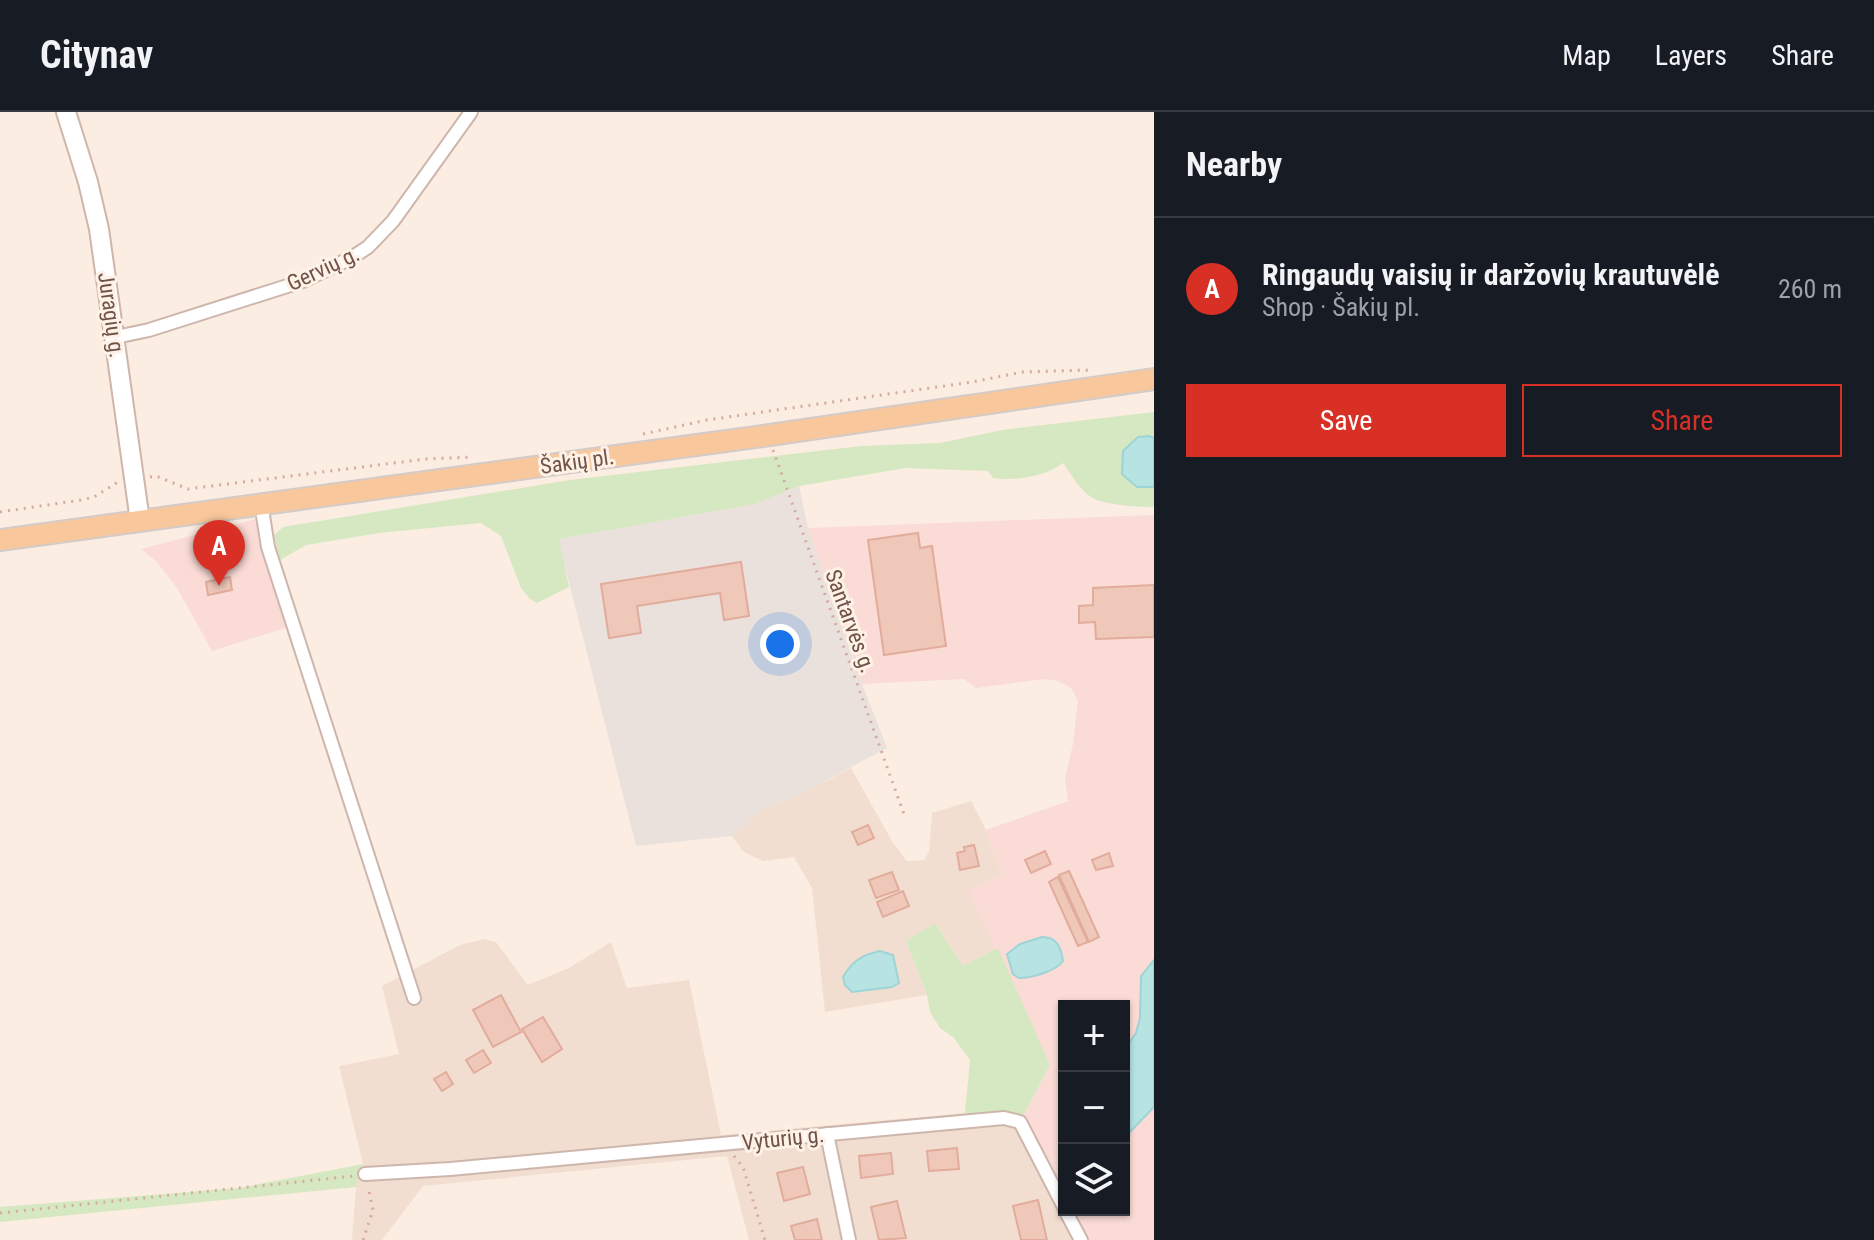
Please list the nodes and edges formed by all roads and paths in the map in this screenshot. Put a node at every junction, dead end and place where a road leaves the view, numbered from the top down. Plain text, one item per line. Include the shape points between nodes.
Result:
1 (66, 112) edge
2 (471, 112) edge
3 (116, 337) junction
4 (1097, 369) dead end
5 (1154, 379) edge
6 (770, 435) junction
7 (632, 436) dead end
8 (473, 457) dead end
9 (134, 479) junction
10 (261, 503) junction
11 (0, 512) edge
12 (140, 521) junction
13 (0, 540) edge
14 (905, 817) dead end
15 (414, 998) dead end
16 (827, 1134) junction
17 (724, 1144) junction
18 (365, 1174) junction
19 (1058, 1195) edge
20 (0, 1213) edge
21 (1069, 1216) edge
22 (363, 1240) edge
23 (765, 1240) edge
24 (849, 1240) edge
25 (1081, 1240) edge

1 - 3 main road, Juragių g. via 99,229
2 - 3 street, Gervių g. via 393,221 353,257 303,281
3 - 9 main road, Juragių g.
4 - 7 path via 996,376
5 - 6 main road, Šakių pl.
6 - 10 main road, Šakių pl.
6 - 14 path, Santarvės g.
8 - 9 path via 188,489 156,476
9 - 11 path via 115,482 94,497
9 - 12 main road, Juragių g.
10 - 12 main road, Šakių pl.
10 - 15 street via 268,547
12 - 13 main road, Šakių pl.
16 - 17 street, Vyturių g.
16 - 19 street, Vyturių g. via 1004,1118 1020,1122
16 - 24 street
17 - 18 street, Vyturių g.
17 - 23 path via 743,1167
18 - 20 path
18 - 22 path via 373,1210
21 - 25 street, Vyturių g.

